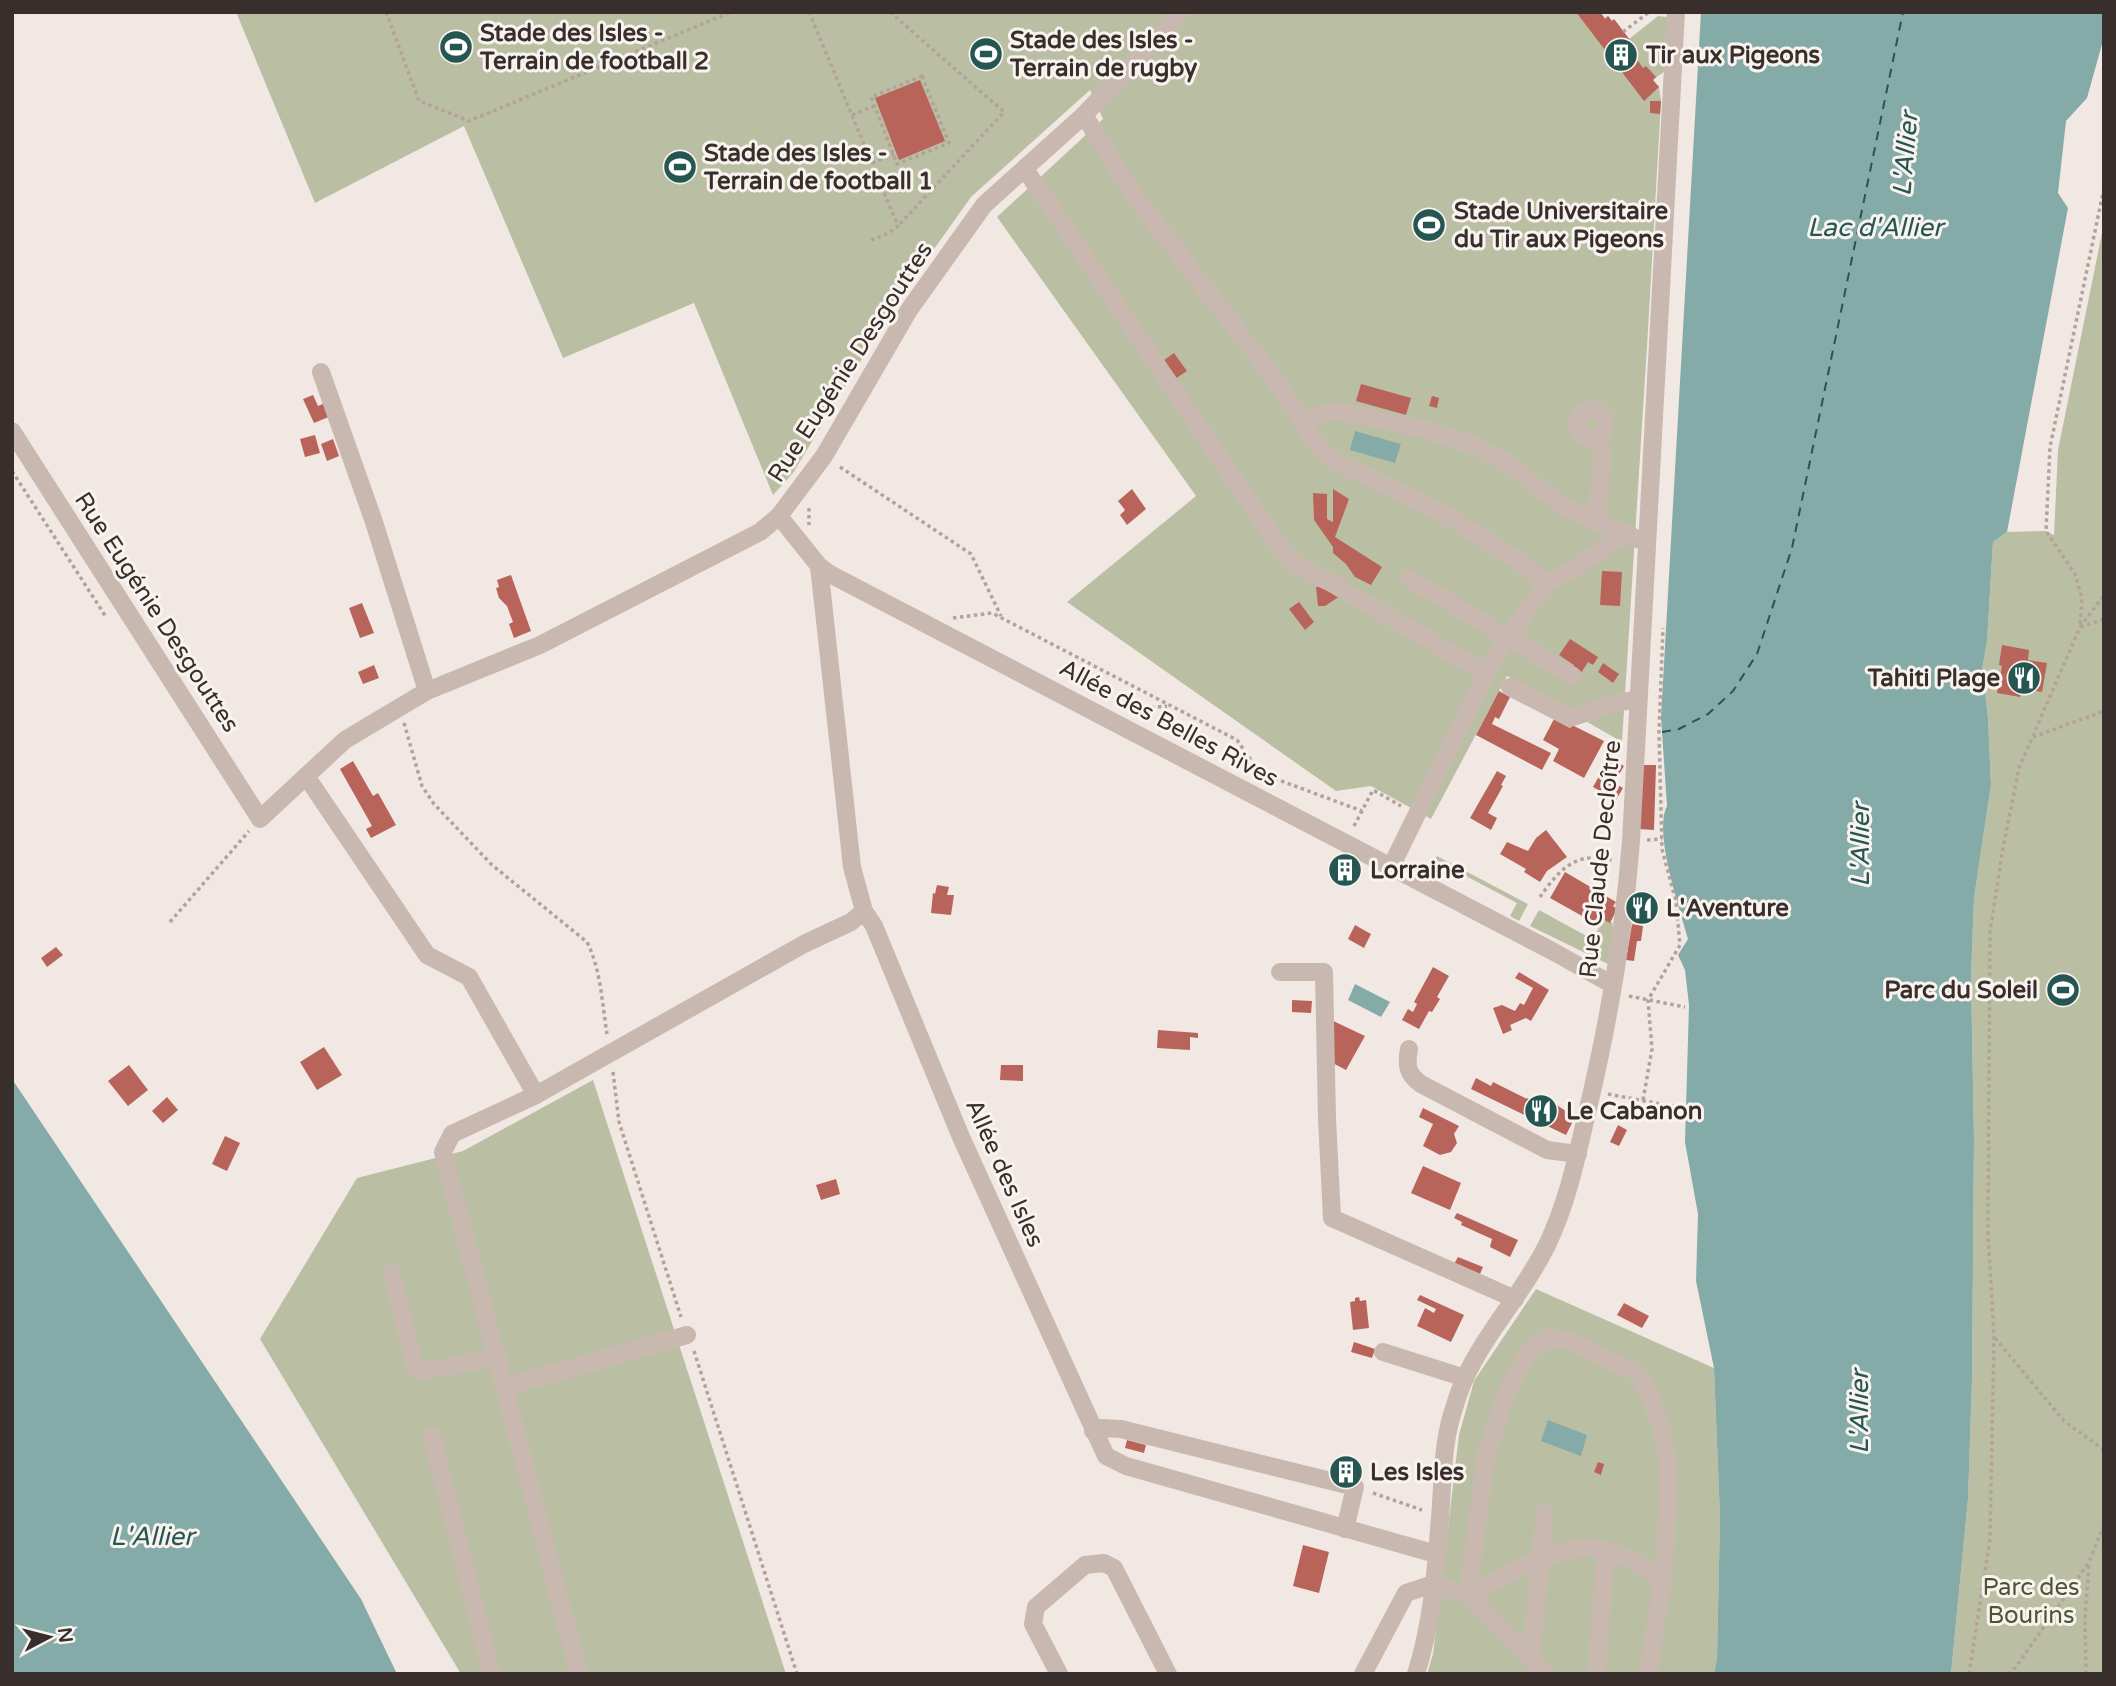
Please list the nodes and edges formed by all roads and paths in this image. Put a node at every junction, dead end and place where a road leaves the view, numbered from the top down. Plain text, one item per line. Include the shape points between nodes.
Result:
1 (386, 12) edge
2 (731, 12) edge
3 (809, 12) edge
4 (890, 12) edge
5 (1181, 12) edge
6 (1649, 12) edge
7 (1676, 12) edge
8 (1623, 32) dead end
9 (874, 106) junction
10 (852, 115) junction
11 (1084, 115) junction
12 (894, 154) junction
13 (872, 163) junction
14 (1026, 169) junction
15 (2104, 188) edge
16 (898, 226) junction
17 (869, 241) dead end
18 (321, 372) dead end
19 (1301, 418) junction
20 (12, 431) edge
21 (1598, 436) dead end
22 (824, 456) junction
23 (779, 516) junction
24 (1596, 522) junction
25 (1623, 534) junction
26 (1647, 543) junction
27 (819, 566) junction
28 (1410, 579) dead end
29 (1548, 583) junction
30 (2104, 596) edge
31 (1002, 618) junction
32 (2104, 619) edge
33 (1663, 625) dead end
34 (932, 626) junction
35 (2080, 627) junction
36 (1507, 638) junction
37 (1486, 673) junction
38 (1573, 676) dead end
39 (1510, 687) dead end
40 (427, 691) junction
41 (1638, 699) junction
42 (1170, 706) junction
43 (396, 709) junction
44 (1128, 711) dead end
45 (2104, 711) edge
46 (2033, 737) junction
47 (306, 776) junction
48 (1362, 811) dead end
49 (260, 819) junction
50 (1629, 862) junction
51 (1391, 867) junction
52 (1540, 897) dead end
53 (864, 911) junction
54 (170, 922) dead end
55 (1280, 972) dead end
56 (1613, 985) junction
57 (1629, 996) dead end
58 (1648, 1000) junction
59 (1685, 1007) dead end
60 (1409, 1049) dead end
61 (610, 1054) junction
62 (1610, 1094) dead end
63 (536, 1095) junction
64 (1643, 1100) junction
65 (1682, 1108) dead end
66 (1578, 1153) junction
67 (392, 1273) dead end
68 (1515, 1299) junction
69 (687, 1335) junction
70 (1994, 1337) junction
71 (1383, 1352) dead end
72 (498, 1357) junction
73 (1465, 1378) junction
74 (505, 1387) junction
75 (1093, 1431) junction
76 (432, 1436) dead end
77 (2104, 1450) edge
78 (1355, 1487) junction
79 (1545, 1513) dead end
80 (1440, 1517) junction
81 (2104, 1525) edge
82 (1345, 1529) junction
83 (1606, 1549) junction
84 (1436, 1555) junction
85 (1540, 1560) junction
86 (2089, 1562) junction
87 (1663, 1578) junction
88 (1433, 1584) junction
89 (1468, 1595) junction
90 (1531, 1657) junction
91 (492, 1674) edge
92 (579, 1674) edge
93 (797, 1674) edge
94 (1059, 1674) edge
95 (1168, 1674) edge
96 (1363, 1674) edge
97 (1416, 1674) edge
98 (1546, 1674) edge
99 (1596, 1674) edge
100 (1648, 1674) edge
101 (1969, 1674) edge
102 (2008, 1674) edge
103 (2086, 1674) edge

1 - 2 path via 419,101 469,121
3 - 10 path
4 - 16 path via 1003,112
5 - 11 street, Rue Eugénie Desgouttes
6 - 8 path
7 - 26 street, Rue Claude Decloître
9 - 10 path
9 - 12 path
9 - 12 path via 871,97 922,76 949,143 897,164
10 - 13 path
11 - 14 street, Rue Eugénie Desgouttes
11 - 19 street via 1133,194
12 - 13 path
13 - 16 path
14 - 22 street, Rue Eugénie Desgouttes via 984,205 956,242 909,310
14 - 37 street via 1279,547 1298,567
15 - 35 path via 2049,447 2046,531 2075,574 2082,598
16 - 17 path
18 - 40 street
19 - 24 street via 1337,411 1424,429 1469,444 1507,463 1564,507
19 - 29 street via 1331,459 1440,512
20 - 49 street, Rue Eugénie Desgouttes
21 - 24 street via 1603,452
22 - 23 street, Rue Eugénie Desgouttes
22 - 31 path via 971,554
23 - 27 street, Allée des Belles Rives
23 - 40 street, Rue Eugénie Desgouttes via 760,533 540,645
24 - 25 street
25 - 26 street
25 - 29 street
26 - 41 street, Rue Claude Decloître
27 - 34 street, Allée des Belles Rives
27 - 53 street, Allée des Isles via 852,867
28 - 36 street
29 - 36 street
30 - 35 path
31 - 34 path via 992,613 938,620
31 - 42 path
32 - 35 path
33 - 58 path via 1662,849 1676,902 1680,945
34 - 51 street, Allée des Belles Rives
35 - 46 path
36 - 37 street
36 - 38 street
37 - 51 street
39 - 41 street via 1570,718
40 - 43 street, Rue Eugénie Desgouttes
41 - 50 street, Rue Claude Decloître
42 - 44 path
42 - 48 path via 1237,740 1260,773
43 - 47 street, Rue Eugénie Desgouttes via 345,740
43 - 61 path via 422,786 434,804 492,864 587,942 600,982
45 - 46 path
46 - 70 path via 2019,768 1990,932 1987,1232
47 - 49 street, Rue Eugénie Desgouttes
47 - 63 street via 427,955 469,977
49 - 54 path
50 - 52 path via 1588,857 1554,877
50 - 56 street, Rue Claude Decloître
51 - 56 street, Allée des Belles Rives
53 - 61 street
53 - 75 street, Allée des Isles
55 - 68 street via 1324,972 1332,1218
56 - 66 street, Rue Claude Decloître
57 - 58 path
58 - 59 path
58 - 64 path via 1652,1049
60 - 66 street via 1408,1072 1421,1084 1547,1150
61 - 63 street
61 - 69 path via 619,1122
62 - 64 path
63 - 72 street via 452,1134 443,1152
64 - 65 path
66 - 68 street, Rue Claude Decloître via 1548,1245
67 - 72 street via 416,1370
68 - 73 street, Rue Claude Decloître
69 - 74 street
69 - 93 path
70 - 77 path via 2064,1421
70 - 101 path via 1990,1539
71 - 73 street
72 - 74 street
73 - 80 street, Rue Claude Decloître via 1445,1445
74 - 92 street
75 - 78 street via 1121,1429
75 - 82 street, Allée des Isles via 1106,1455 1126,1466
76 - 91 street
78 - 80 path
78 - 82 street
79 - 85 street
80 - 84 street, Rue Claude Decloître
81 - 86 path
82 - 84 street, Allée des Isles
83 - 85 street via 1581,1547
83 - 87 street
83 - 99 street
84 - 88 street, Rue Claude Decloître
85 - 89 street
85 - 90 street
86 - 102 path
86 - 103 path
87 - 89 street via 1668,1463 1649,1394 1636,1371 1567,1340 1551,1338 1532,1348 1509,1385 1486,1456
87 - 100 street
88 - 89 street
88 - 96 street via 1406,1592
88 - 97 street, Rue Claude Decloître
89 - 90 street
90 - 98 street
94 - 95 street via 1033,1624 1036,1607 1085,1565 1104,1563 1114,1568

